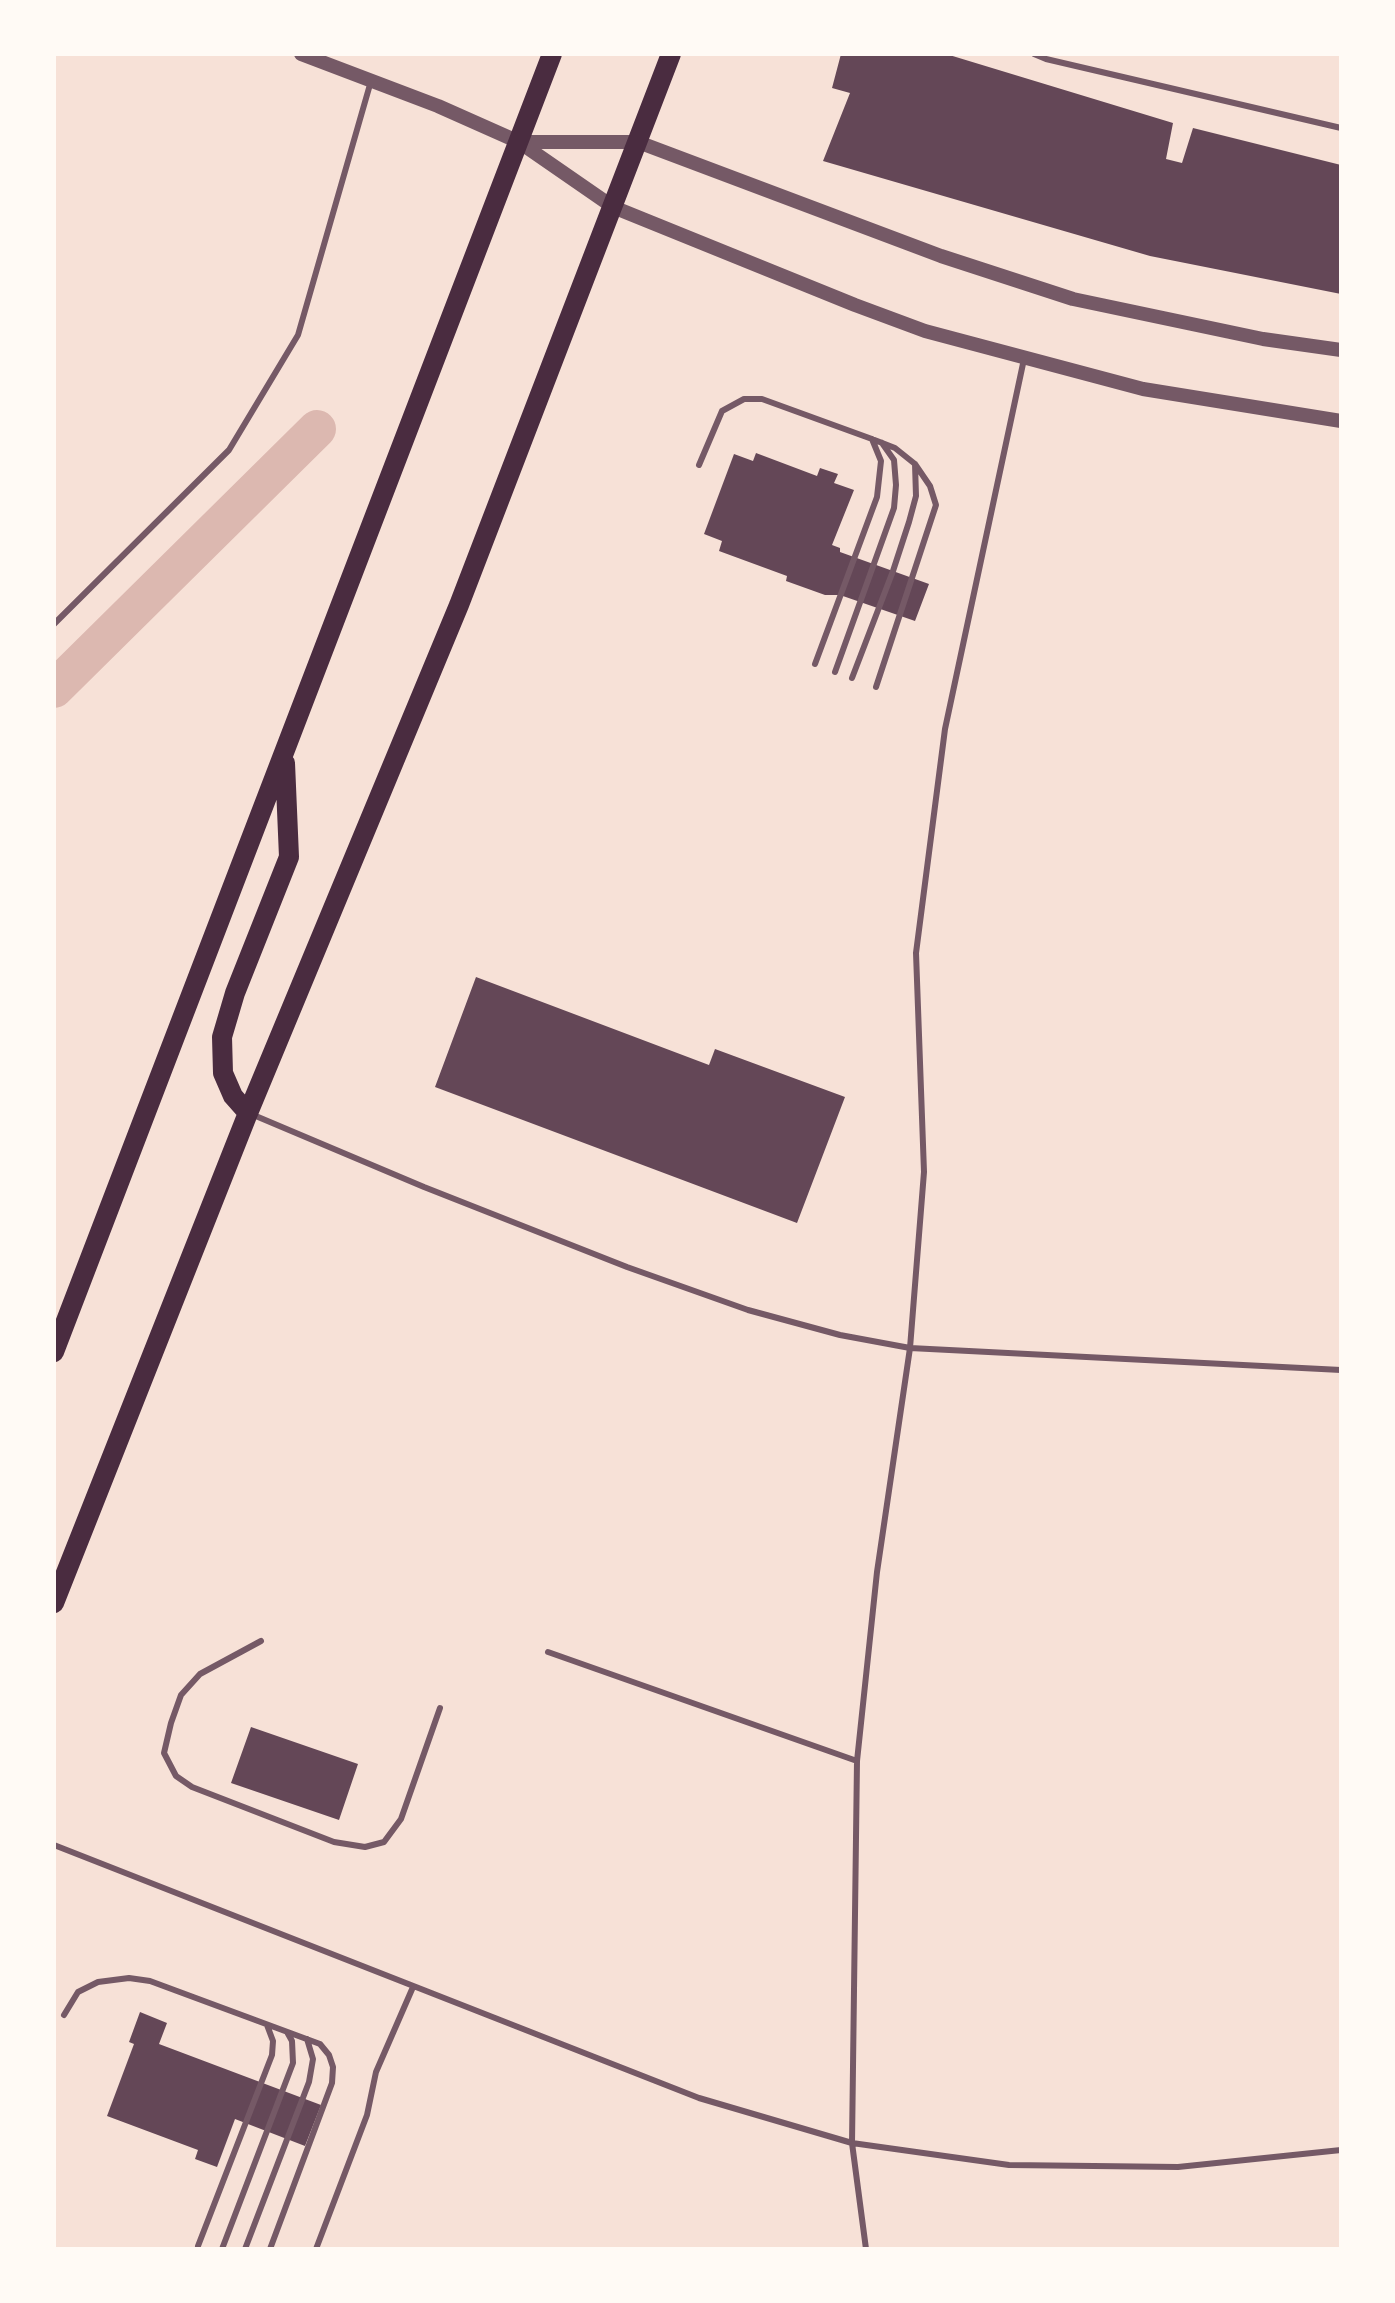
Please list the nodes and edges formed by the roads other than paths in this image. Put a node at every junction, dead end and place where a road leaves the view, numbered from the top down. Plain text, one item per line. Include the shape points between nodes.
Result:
1 (301, 54) edge
2 (552, 54) edge
3 (671, 54) edge
4 (1034, 54) edge
5 (371, 81) junction
6 (1341, 128) edge
7 (519, 142) junction
8 (638, 142) junction
9 (613, 207) junction
10 (1341, 350) edge
11 (1024, 359) junction
12 (1341, 421) edge
13 (872, 439) junction
14 (882, 443) junction
15 (915, 464) junction
16 (699, 465) dead end
17 (54, 624) edge
18 (815, 664) dead end
19 (835, 672) dead end
20 (852, 678) dead end
21 (876, 687) dead end
22 (285, 755) junction
23 (248, 1113) junction
24 (910, 1348) junction
25 (54, 1352) edge
26 (1341, 1370) edge
27 (54, 1603) edge
28 (261, 1641) dead end
29 (548, 1652) dead end
30 (440, 1708) dead end
31 (857, 1761) junction
32 (54, 1845) edge
33 (413, 1987) junction
34 (64, 2015) dead end
35 (267, 2025) junction
36 (287, 2032) junction
37 (307, 2039) junction
38 (852, 2143) junction
39 (1341, 2150) edge
40 (198, 2246) dead end
41 (222, 2249) edge
42 (245, 2249) edge
43 (270, 2249) edge
44 (316, 2249) edge
45 (866, 2249) edge

1 - 5 street
2 - 7 main road
3 - 8 main road
4 - 6 lane
5 - 7 street
5 - 17 lane via 298,335 229,450
7 - 8 street
7 - 9 street
7 - 22 main road
8 - 9 main road
8 - 10 street via 941,256 1073,299
9 - 11 street via 925,331
9 - 23 main road via 459,605
11 - 12 street via 1143,389
11 - 24 lane via 945,729 916,953 924,1172
13 - 14 lane
13 - 16 lane via 762,399 744,399 722,411
13 - 18 lane via 881,461 877,497
14 - 15 lane
14 - 19 lane via 894,460 894,508
15 - 20 lane via 916,496 909,522
15 - 21 lane via 936,505
22 - 23 main road via 289,857 222,1037 223,1073
22 - 25 main road
23 - 24 lane via 654,1277 748,1310
23 - 27 main road
24 - 26 lane
24 - 31 lane via 877,1572
28 - 30 lane via 200,1674 181,1695 164,1753 176,1776 192,1787 334,1842 365,1847 384,1842 401,1819
29 - 31 lane
31 - 38 lane
32 - 33 lane
33 - 38 lane via 699,2098
33 - 44 lane via 376,2072 367,2115
34 - 35 lane via 78,1992 98,1982 129,1978
35 - 36 lane
35 - 40 lane via 272,2055
36 - 37 lane
36 - 41 lane via 293,2063
37 - 42 lane via 313,2059 309,2082
37 - 43 lane via 329,2055 332,2083
38 - 39 lane via 1009,2165 1178,2167
38 - 45 lane

